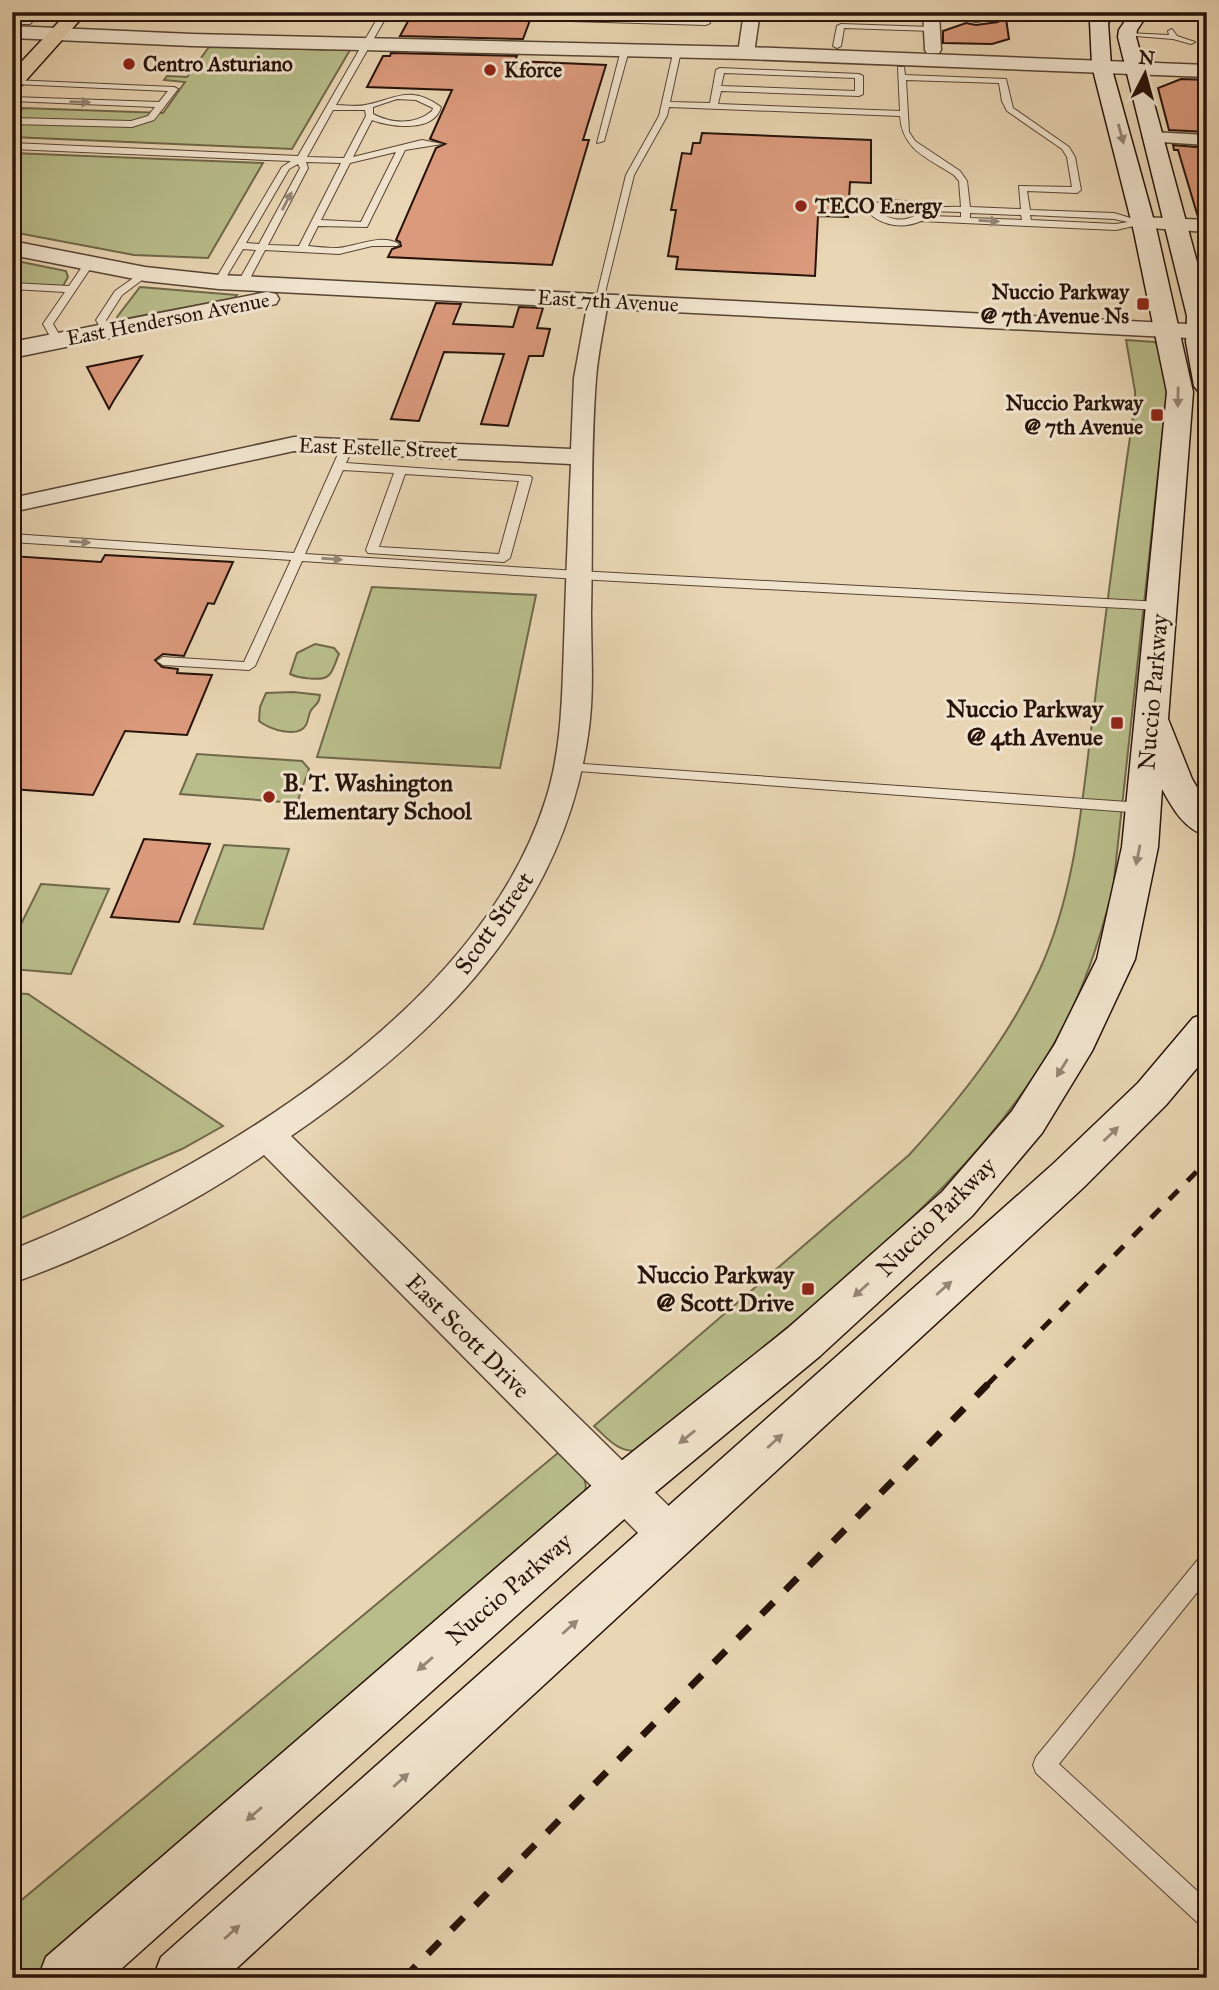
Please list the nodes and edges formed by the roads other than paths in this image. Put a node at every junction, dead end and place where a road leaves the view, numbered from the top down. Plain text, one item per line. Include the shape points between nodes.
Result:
1 (37, 12) edge
2 (58, 12) edge
3 (197, 12) edge
4 (360, 12) edge
5 (385, 12) edge
6 (573, 12) edge
7 (708, 12) edge
8 (752, 12) edge
9 (960, 12) edge
10 (997, 12) edge
11 (1107, 12) edge
12 (1140, 12) edge
13 (78, 13) edge
14 (931, 20) edge
15 (12, 22) edge
16 (12, 32) edge
17 (58, 34) junction
18 (1127, 35) junction
19 (371, 39) junction
20 (1191, 42) dead end
21 (837, 46) junction
22 (747, 48) junction
23 (625, 50) junction
24 (933, 50) junction
25 (677, 51) junction
26 (1207, 61) edge
27 (1100, 62) junction
28 (1133, 63) junction
29 (901, 68) junction
30 (1207, 71) edge
31 (717, 88) junction
32 (13, 89) edge
33 (666, 104) junction
34 (162, 105) junction
35 (714, 106) junction
36 (331, 107) junction
37 (369, 112) junction
38 (903, 114) junction
39 (12, 121) edge
40 (1152, 137) junction
41 (1207, 140) edge
42 (600, 141) dead end
43 (438, 144) dead end
44 (12, 146) edge
45 (402, 148) junction
46 (301, 159) junction
47 (347, 161) junction
48 (920, 213) dead end
49 (966, 215) junction
50 (1026, 217) junction
51 (315, 223) junction
52 (1142, 223) junction
53 (1177, 225) junction
54 (1207, 226) edge
55 (394, 244) dead end
56 (240, 246) junction
57 (262, 247) junction
58 (12, 248) edge
59 (302, 249) junction
60 (89, 263) junction
61 (145, 274) junction
62 (230, 283) junction
63 (12, 286) edge
64 (324, 287) junction
65 (71, 289) junction
66 (598, 301) junction
67 (1169, 330) junction
68 (108, 332) junction
69 (1202, 332) edge
70 (58, 341) junction
71 (12, 351) edge
72 (1207, 386) edge
73 (343, 456) junction
74 (581, 457) junction
75 (401, 470) junction
76 (12, 505) edge
77 (12, 538) edge
78 (298, 556) junction
79 (578, 575) junction
80 (1161, 606) junction
81 (163, 661) dead end
82 (1152, 714) junction
83 (569, 767) junction
84 (1143, 808) junction
85 (1207, 824) edge
86 (1207, 1028) edge
87 (267, 1135) junction
88 (12, 1267) edge
89 (623, 1489) junction
90 (670, 1536) junction
91 (1207, 1564) edge
92 (1207, 1916) edge
93 (67, 1978) edge
94 (182, 1978) edge

1 - 15 lane via 27,22
2 - 13 lane
3 - 4 lane via 206,17 332,19
5 - 19 lane
6 - 7 lane via 571,19 706,23
8 - 22 street
9 - 10 lane via 962,17 976,20 995,17
11 - 27 main road, Nuccio Parkway via 1099,22
12 - 18 main road
13 - 17 main road
14 - 21 lane via 841,26
14 - 24 street
16 - 17 main road
17 - 19 main road
17 - 32 main road
18 - 20 lane via 1172,34
18 - 28 main road
19 - 22 main road
19 - 23 main road
19 - 36 lane
21 - 22 main road
21 - 24 main road
22 - 25 main road
22 - 29 main road
23 - 25 main road
23 - 42 lane
24 - 27 main road
25 - 33 lane
26 - 28 main road
27 - 28 main road
27 - 29 main road
27 -> 52 main road, Nuccio Parkway
28 - 30 main road
28 - 40 main road
29 - 38 lane
29 - 50 lane via 1003,81 1010,109 1065,147 1077,190 1022,188
31 - 31 lane via 720,70 859,76 859,94
31 - 35 lane
32 -> 34 lane
32 - 34 lane via 174,89
33 - 35 lane
33 - 66 lane via 630,175
34 - 39 lane via 152,118 132,124
35 - 38 lane
36 - 37 lane
36 - 46 lane
37 - 37 lane via 383,122 405,123 433,116 437,107 418,98 396,97 376,102
37 - 47 lane
38 - 49 lane via 912,143 963,181
40 - 41 street
40 - 53 main road
43 - 45 lane
44 - 46 lane
45 - 47 lane
45 - 51 lane via 364,225
46 - 47 lane
46 - 56 lane via 286,167
57 -> 46 lane via 304,168
47 - 51 lane
48 - 49 lane
49 - 50 lane
50 - 52 lane via 1090,220 1116,227
51 - 59 lane
52 - 53 street
52 - 67 main road, Nuccio Parkway
53 - 54 street
53 - 69 main road via 1195,276
55 - 59 lane via 372,243 340,251
56 - 57 lane
56 - 62 lane
57 - 59 lane
57 - 62 lane
58 - 60 main road, East 7th Avenue
60 - 61 main road, East 7th Avenue
60 - 65 lane
61 - 62 main road, East 7th Avenue
61 - 68 lane via 118,293 100,320
62 - 64 main road, East 7th Avenue
63 - 65 lane
64 - 66 main road, East 7th Avenue
64 - 68 main road, East Henderson Avenue
65 - 70 lane via 48,324
66 - 67 main road, East 7th Avenue
66 - 74 street, Scott Street via 585,378
67 - 69 main road, East 7th Avenue
67 -> 80 main road, Nuccio Parkway via 1180,393
68 - 70 main road, East Henderson Avenue
69 - 72 main road
70 - 71 main road, East Henderson Avenue
73 - 74 street, East Estelle Street
73 - 75 lane
73 - 76 street, East Estelle Street via 275,446
73 - 78 lane
74 - 79 street, Scott Street
75 - 75 lane via 526,478 504,558 372,550
77 -> 78 lane
78 -> 79 lane
78 - 81 lane via 249,666
79 - 80 lane
79 - 83 street, Scott Street via 575,726
80 - 82 main road, Nuccio Parkway
82 - 84 main road, Nuccio Parkway
82 - 85 main road via 1178,788
83 - 84 lane
83 - 87 street, Scott Street via 544,845 520,893 488,939 437,1000 390,1043
84 -> 89 main road, Nuccio Parkway via 1140,847 1116,959 1072,1051 1027,1122 957,1204 804,1342
90 -> 86 main road via 1068,1176 1152,1094
87 - 88 street, Scott Street via 215,1170 79,1240
87 - 89 street, East Scott Drive
89 - 90 street, East Scott Drive
89 -> 93 main road, Nuccio Parkway
94 -> 90 main road
91 - 92 lane via 1044,1765

